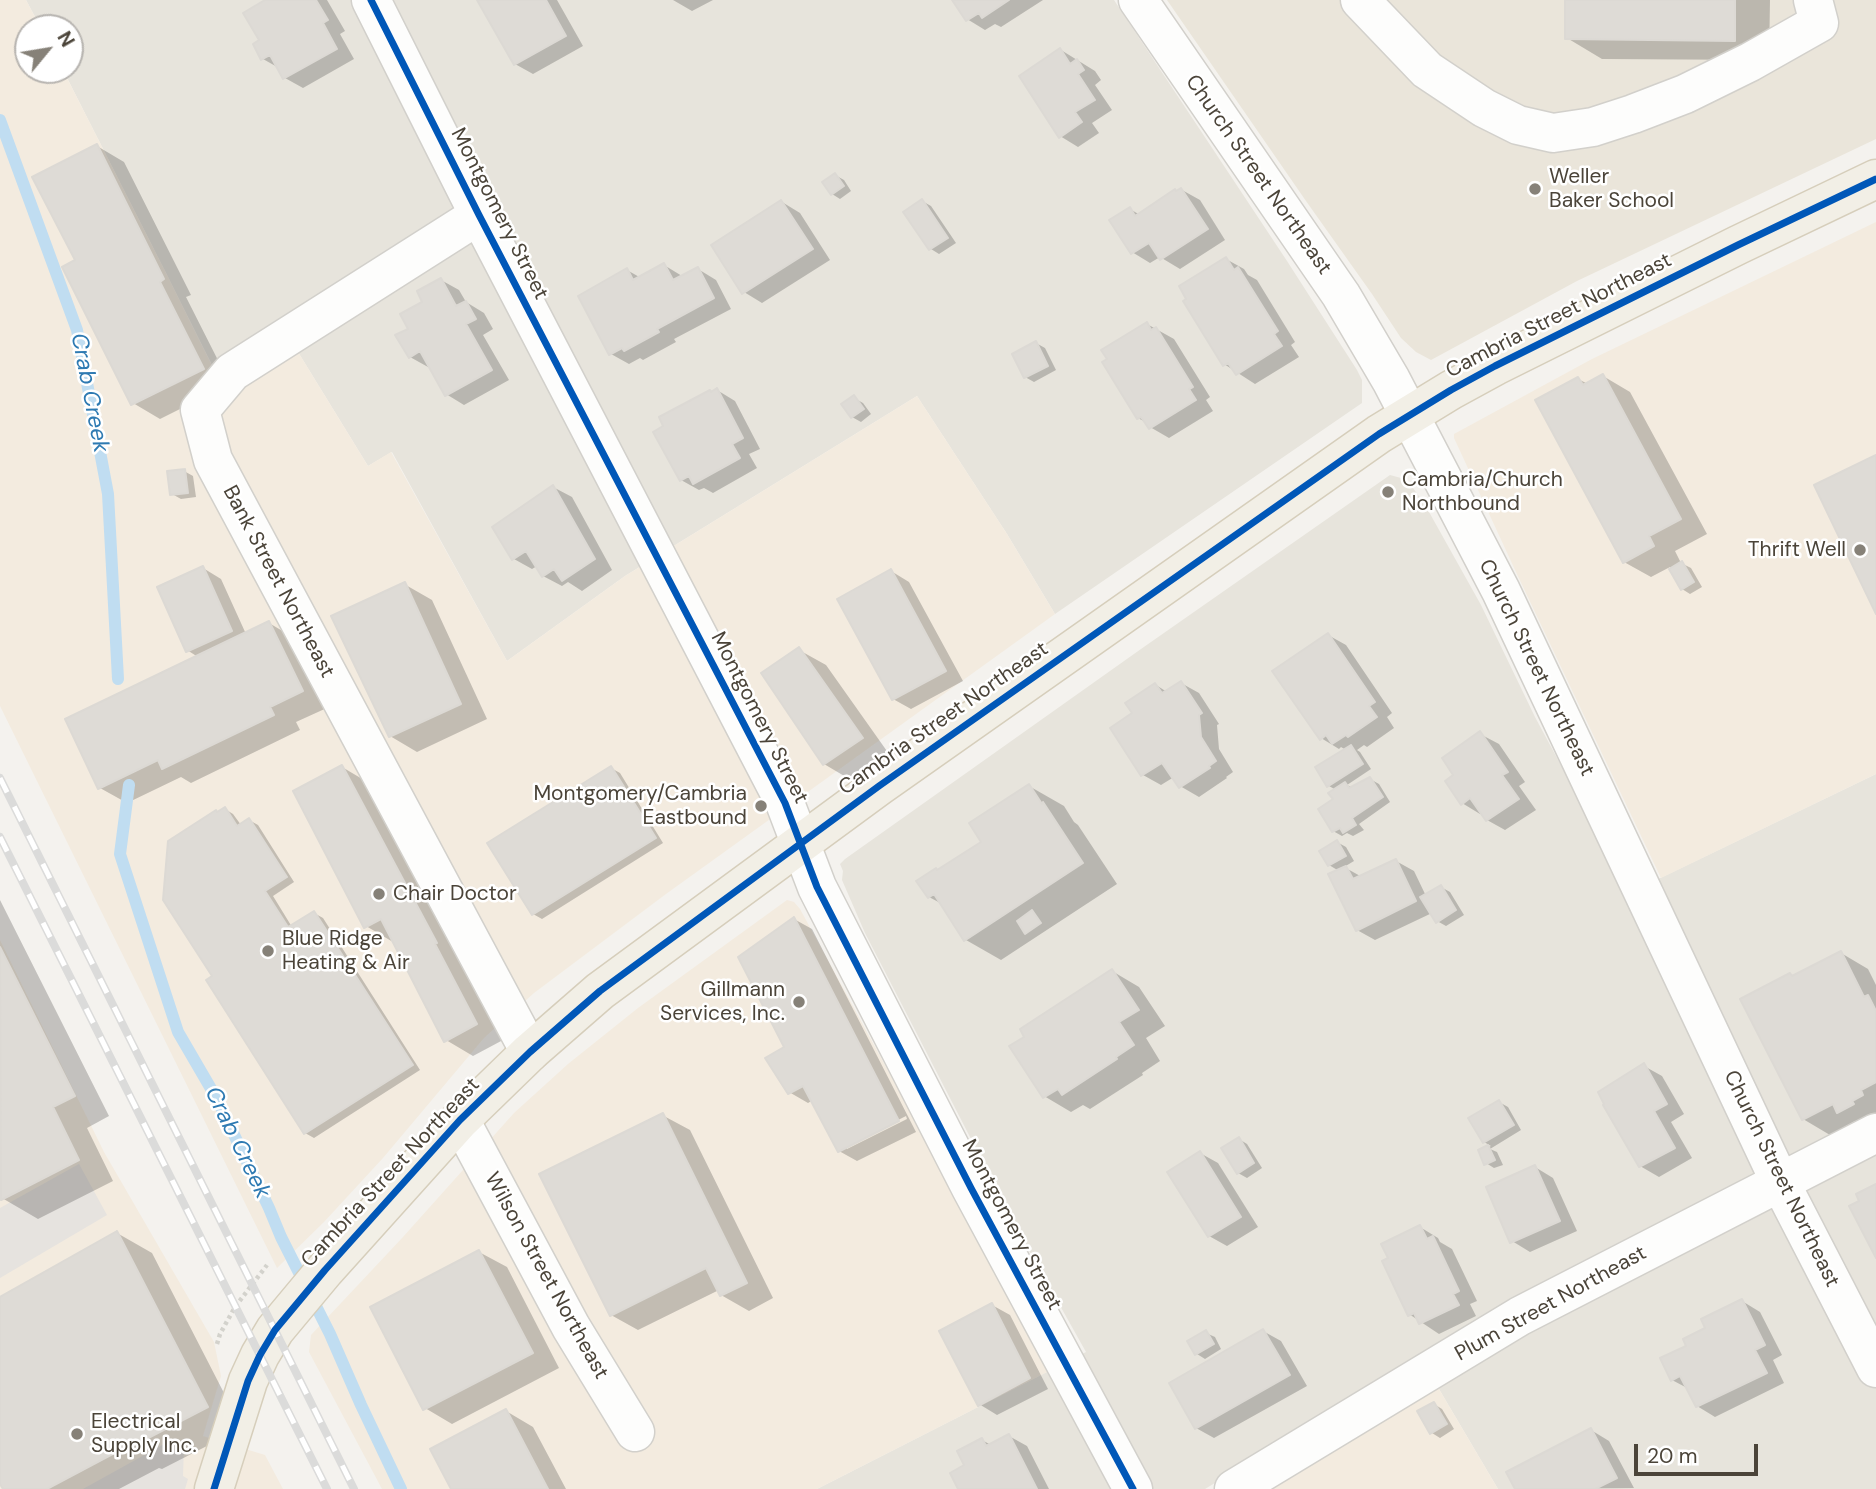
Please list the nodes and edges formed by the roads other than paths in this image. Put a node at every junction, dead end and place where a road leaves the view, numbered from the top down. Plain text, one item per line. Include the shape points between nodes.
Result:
1 (371, 0) edge
2 (1138, 0) edge
3 (1360, 0) edge
4 (1813, 0) edge
5 (1876, 179) edge
6 (479, 215) junction
7 (1409, 416) junction
8 (799, 844) junction
9 (530, 1052) junction
10 (460, 1120) junction
11 (1876, 1133) edge
12 (1780, 1182) junction
13 (1876, 1368) edge
14 (635, 1432) dead end
15 (214, 1489) edge
16 (1133, 1489) edge
17 (1234, 1489) edge

1 - 6 street, Montgomery Street
2 - 7 street, Church Street Northeast via 1341,295
3 - 4 street via 1427,70 1484,108 1518,125 1553,133 1633,114 1750,62 1819,23
5 - 7 main road, Cambria Street Northeast via 1590,318
6 - 8 street, Montgomery Street via 785,803
6 - 9 street, Bank Street Northeast via 232,372 200,410 213,460
7 - 8 main road, Cambria Street Northeast
7 - 12 street, Church Street Northeast via 1501,591
8 - 9 main road, Cambria Street Northeast via 600,990
8 - 16 street, Montgomery Street via 971,1188
9 - 10 main road, Cambria Street Northeast
10 - 14 street, Wilson Street Northeast via 571,1326
10 - 15 main road, Cambria Street Northeast via 275,1330 248,1381
11 - 12 street, Plum Street Northeast
12 - 13 street, Church Street Northeast
12 - 17 street, Plum Street Northeast via 1520,1316

